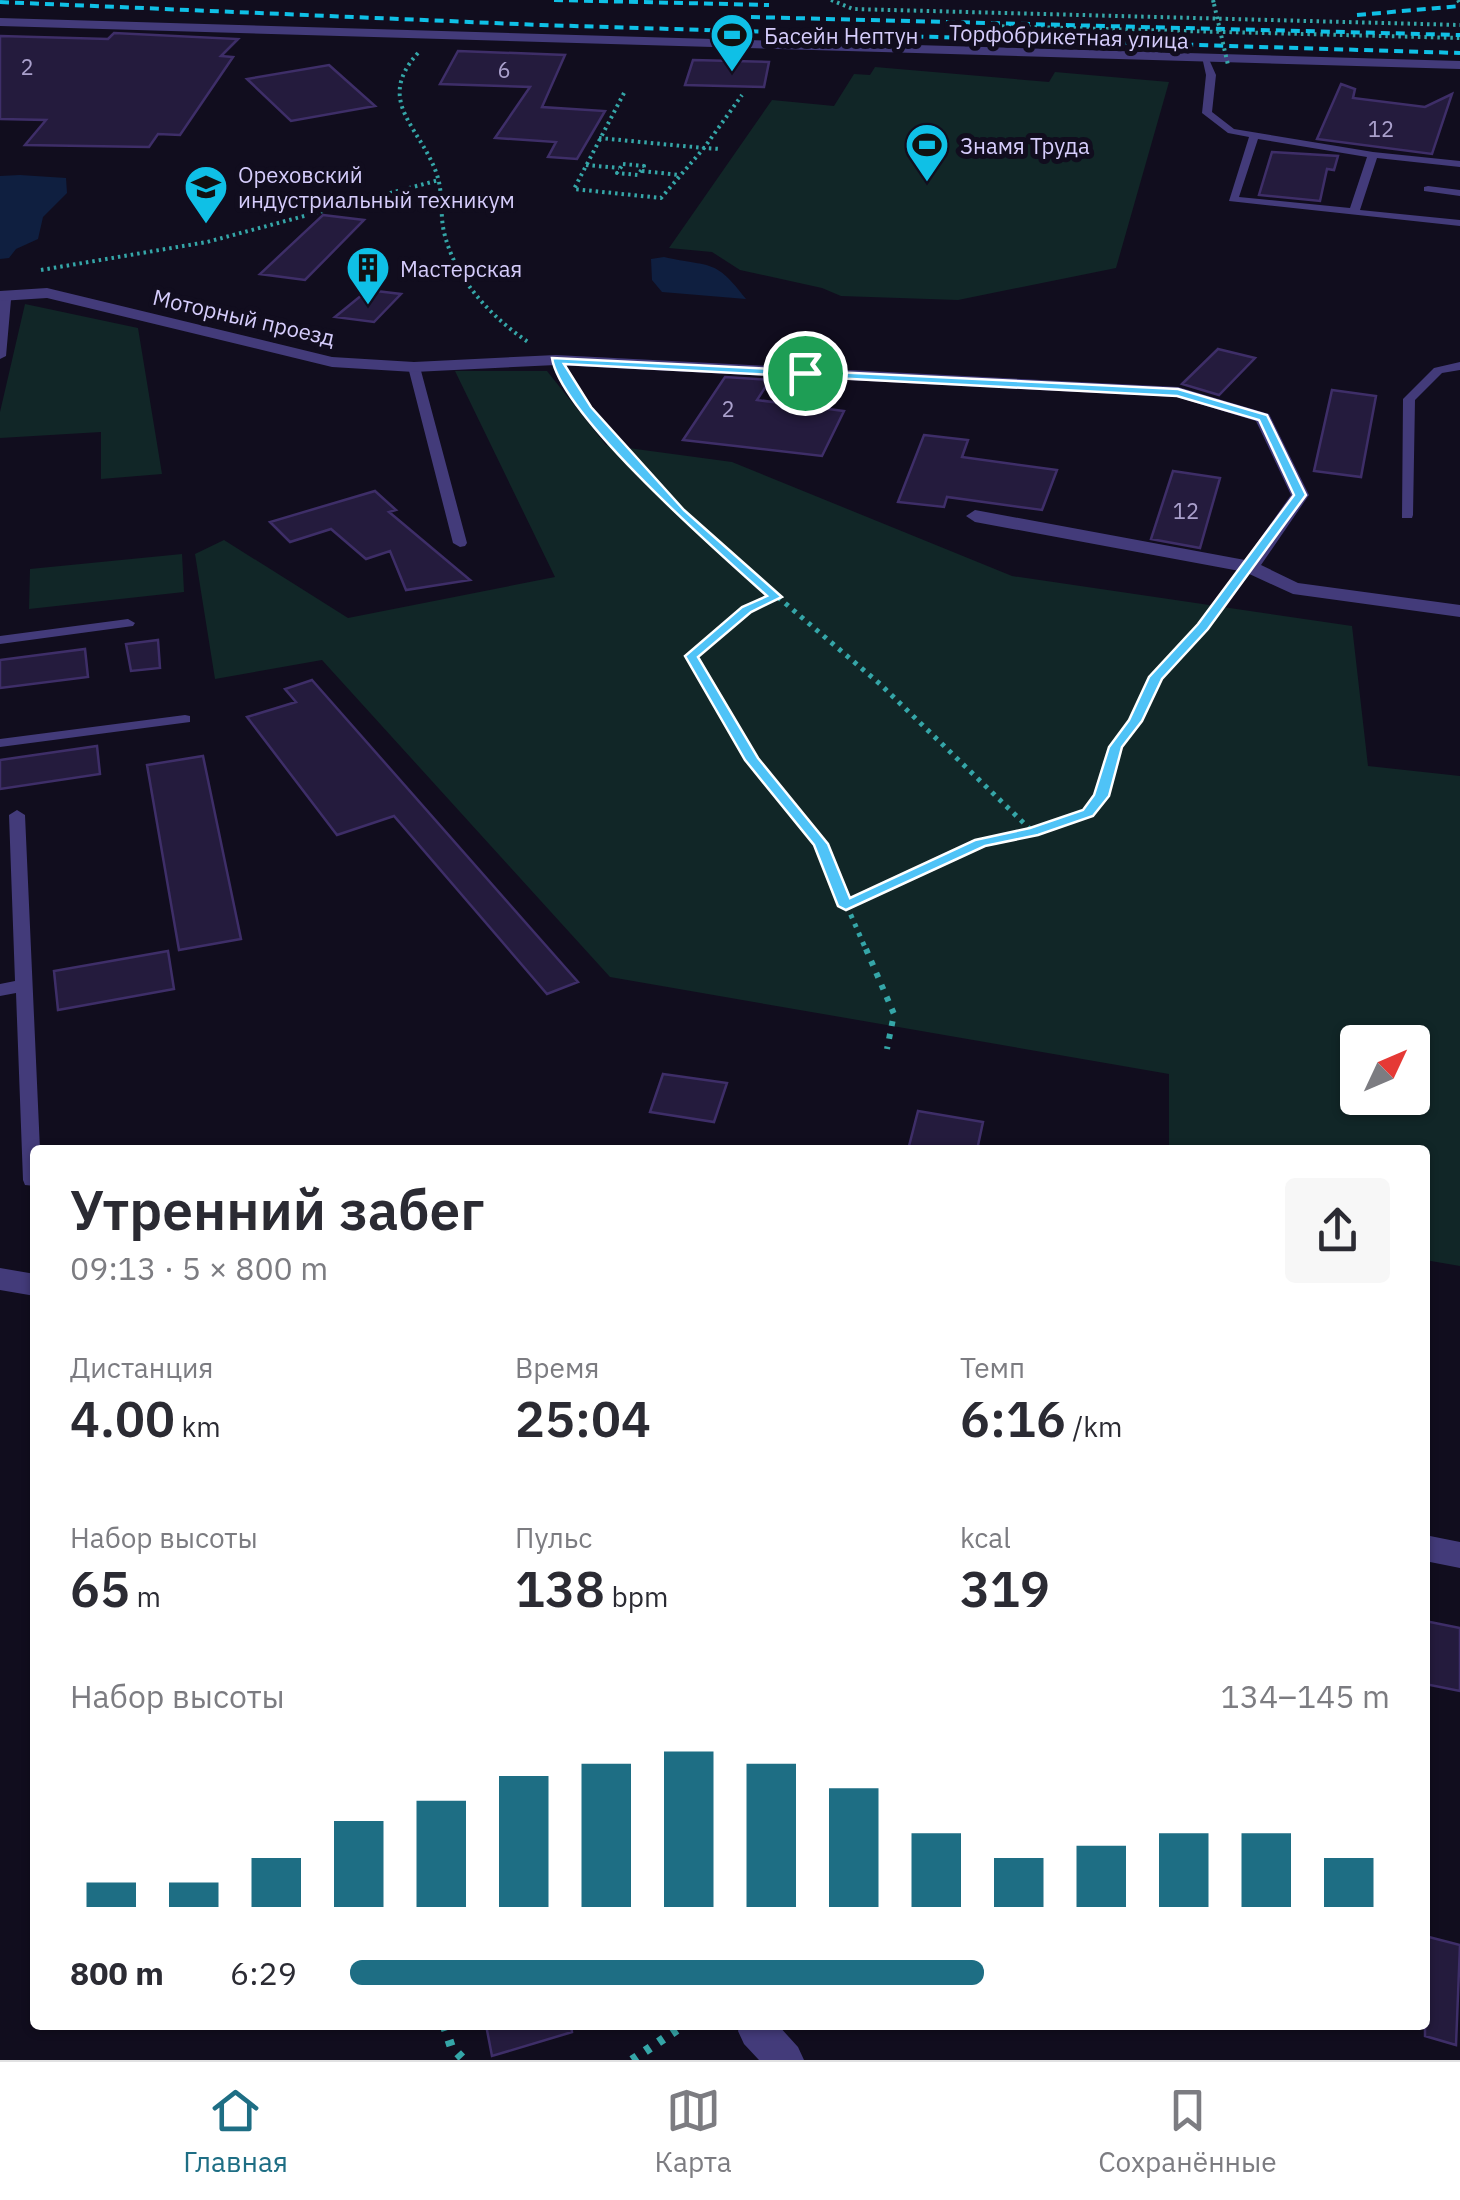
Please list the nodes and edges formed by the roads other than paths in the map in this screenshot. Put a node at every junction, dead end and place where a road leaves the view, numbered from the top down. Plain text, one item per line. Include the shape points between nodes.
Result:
1 (0, 22) edge
2 (1205, 59) junction
3 (1357, 64) junction
4 (1460, 66) edge
5 (1444, 80) dead end
6 (1254, 135) junction
7 (1322, 148) junction
8 (1310, 151) dead end
9 (1373, 155) junction
10 (1460, 164) edge
11 (1428, 190) dead end
12 (1460, 193) edge
13 (1354, 212) junction
14 (1460, 223) edge
15 (2, 298) edge
16 (0, 356) edge
17 (1460, 366) edge
18 (414, 367) junction
19 (1407, 515) dead end
20 (976, 516) dead end
21 (460, 543) dead end
22 (1250, 566) junction
23 (1460, 611) edge
24 (128, 623) dead end
25 (0, 640) edge
26 (184, 719) dead end
27 (0, 743) edge
28 (17, 815) dead end
29 (26, 985) junction
30 (0, 990) edge
31 (31, 1145) edge
32 (0, 1280) edge
33 (30, 1284) edge
34 (1430, 1549) edge
35 (1460, 1555) edge
36 (758, 2030) edge
37 (785, 2060) edge

1 - 2 street, Торфобрикетная улица
2 - 3 street, Торфобрикетная улица
2 - 6 lane via 1207,113 1231,131
3 - 4 street, Торфобрикетная улица
3 - 5 street, Торфобрикетная улица
6 - 7 lane
6 - 13 lane via 1233,199
7 - 8 lane
7 - 9 lane
9 - 10 lane
9 - 13 lane
11 - 12 lane
13 - 14 lane
15 - 16 lane
15 - 18 street, Моторный проезд via 47,294 332,362
17 - 19 lane via 1438,370 1409,398
18 - 21 lane
18 - 22 street, Моторный проезд via 556,360 1178,392 1263,418 1300,495
20 - 22 street
22 - 23 street via 1293,588
24 - 25 lane
26 - 27 lane
28 - 29 lane
29 - 30 lane
29 - 31 lane
32 - 33 street
34 - 35 street
36 - 37 street

